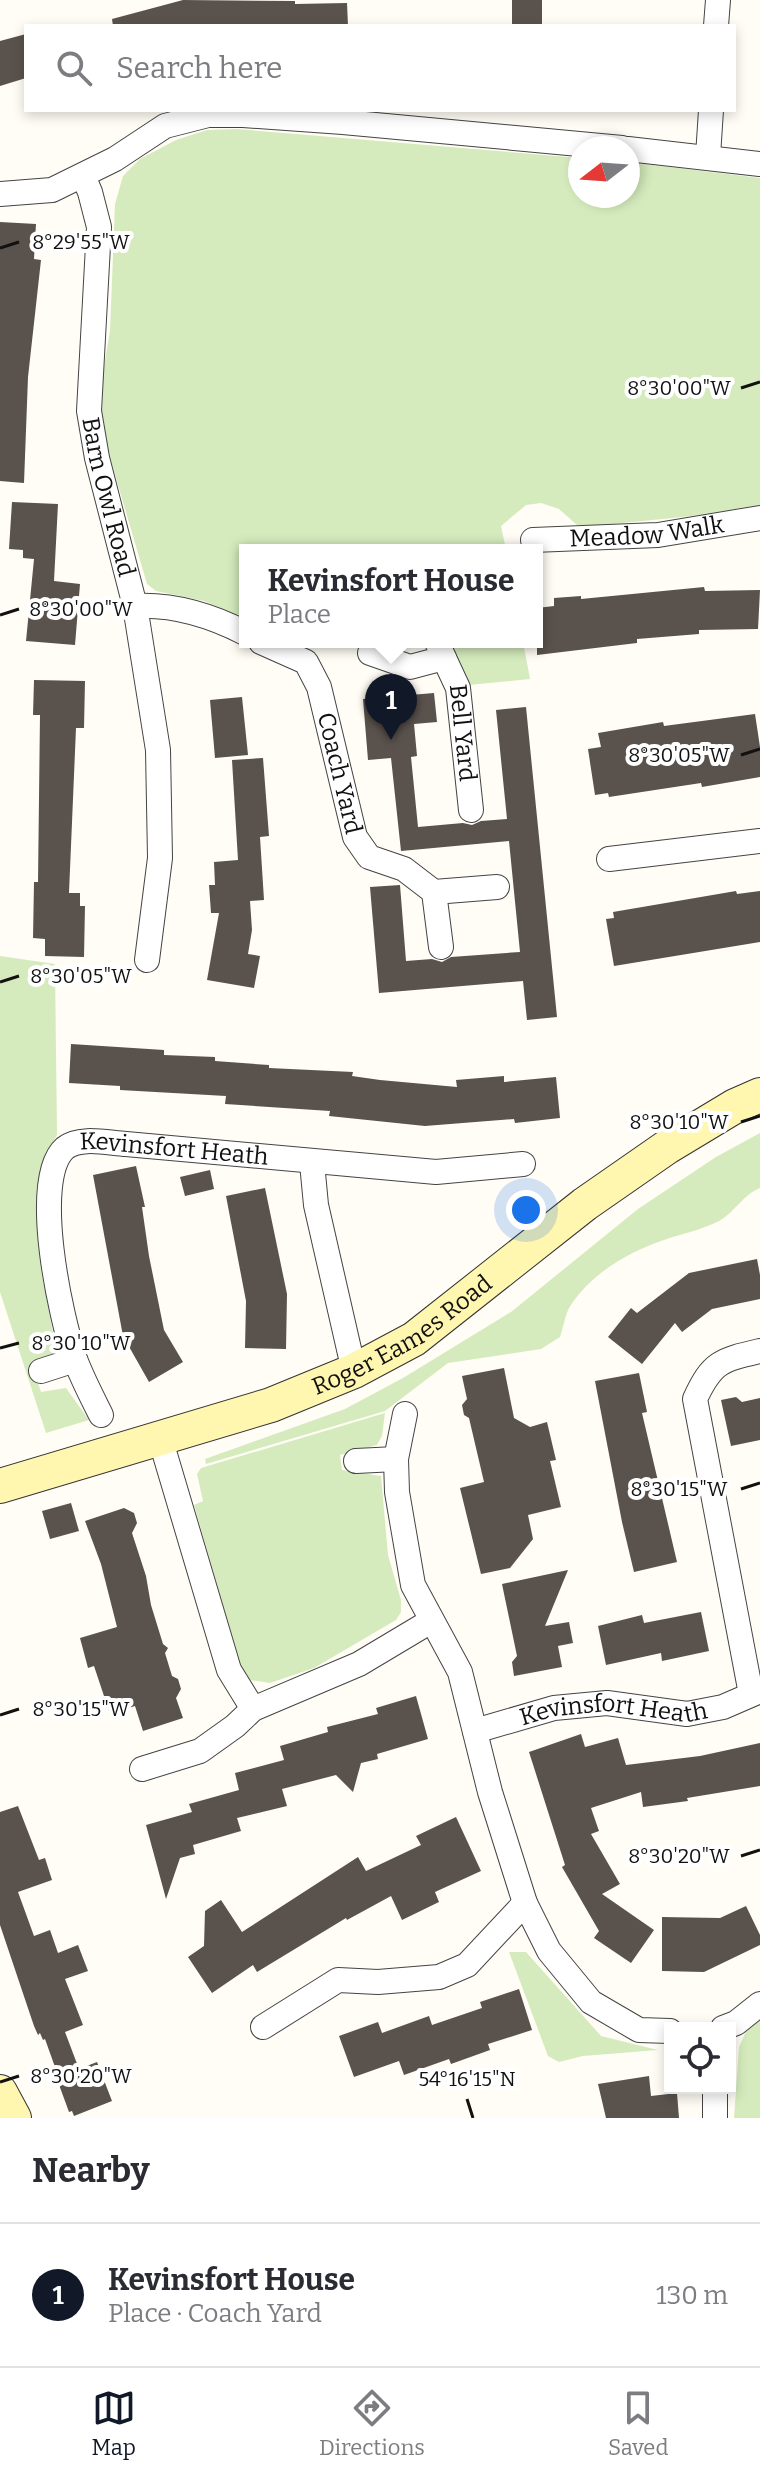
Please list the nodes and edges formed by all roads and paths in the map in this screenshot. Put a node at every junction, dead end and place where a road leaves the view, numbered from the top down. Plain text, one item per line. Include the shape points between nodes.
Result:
1 (718, 0) edge
2 (716, 24) edge
3 (711, 112) edge
4 (568, 143) edge
5 (640, 149) edge
6 (708, 156) junction
7 (760, 164) edge
8 (83, 176) junction
9 (0, 194) edge
10 (760, 518) edge
11 (533, 540) dead end
12 (135, 606) junction
13 (239, 630) edge
14 (278, 648) edge
15 (441, 650) edge
16 (370, 653) dead end
17 (471, 810) dead end
18 (760, 841) edge
19 (609, 859) dead end
20 (497, 887) dead end
21 (434, 892) junction
22 (441, 947) dead end
23 (147, 960) dead end
24 (760, 1095) edge
25 (312, 1163) junction
26 (523, 1164) dead end
27 (760, 1351) edge
28 (75, 1360) junction
29 (41, 1371) dead end
30 (354, 1371) junction
31 (405, 1414) dead end
32 (101, 1415) dead end
33 (160, 1438) junction
34 (396, 1459) junction
35 (356, 1461) dead end
36 (0, 1486) edge
37 (431, 1621) junction
38 (756, 1692) edge
39 (253, 1709) junction
40 (475, 1731) junction
41 (142, 1769) dead end
42 (525, 1903) junction
43 (760, 2004) edge
44 (736, 2023) edge
45 (263, 2027) dead end
46 (664, 2031) edge
47 (0, 2092) edge
48 (715, 2094) edge
49 (14, 2118) edge
50 (715, 2118) edge

1 - 2 street
3 - 6 street
4 - 8 street via 208,115 165,126
5 - 6 street
6 - 7 street
8 - 9 street via 52,190
8 - 12 street, Barn Owl Road via 99,227 89,411
10 - 11 street, Meadow Walk via 658,535
12 - 13 street, Coach Yard via 194,612
12 - 23 street, Barn Owl Road via 158,750 160,858
14 - 21 street, Coach Yard via 306,662 319,687 355,837 369,857 404,869
15 - 16 street via 410,667
15 - 17 street, Bell Yard via 458,688
18 - 19 street
20 - 21 street
21 - 22 street
24 - 30 main road, Roger Eames Road via 643,1163 414,1339
25 - 26 street, Kevinsfort Heath via 436,1172
25 - 28 street, Kevinsfort Heath via 83,1141 66,1148 52,1168 48,1194 54,1266
25 - 30 street via 316,1205
27 - 38 street, Kevinsfort Heath via 718,1363 695,1399
28 - 29 street
28 - 32 street, Kevinsfort Heath
30 - 33 main road, Roger Eames Road via 271,1405
31 - 34 street
33 - 36 main road, Roger Eames Road
33 - 39 street via 229,1670
34 - 35 street
34 - 37 street via 413,1585
37 - 39 street via 359,1664
37 - 40 street via 460,1672
38 - 40 street, Kevinsfort Heath via 723,1707 687,1714 607,1703 554,1708
39 - 41 street via 200,1751
40 - 42 street
42 - 45 street via 467,1965 439,1977 338,1980
42 - 46 street via 549,1951 591,2002 639,2030
43 - 44 street
47 - 49 main road
48 - 50 street

